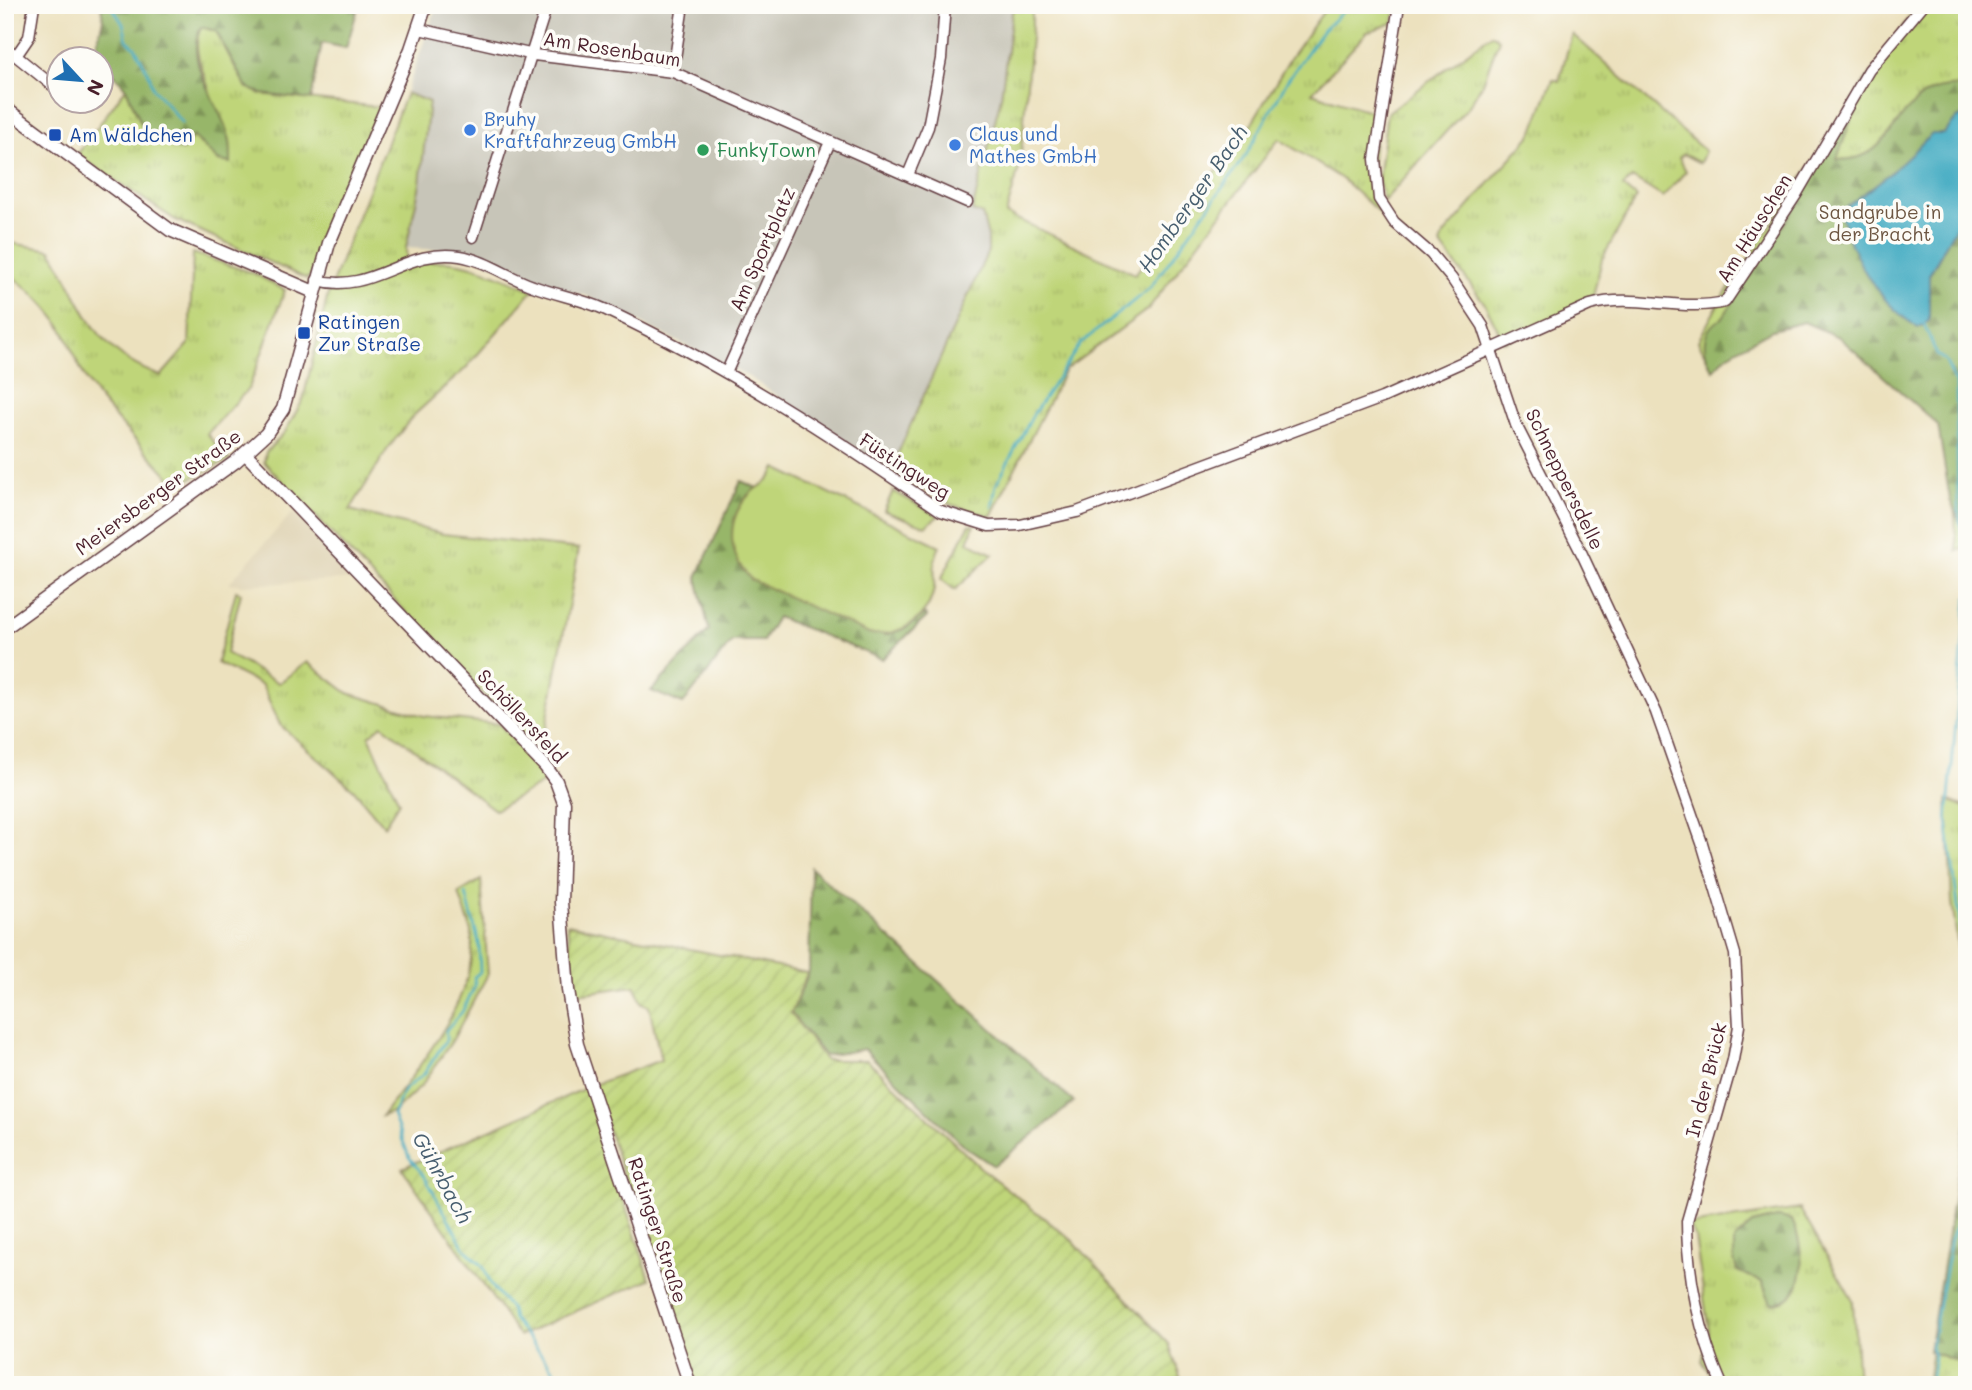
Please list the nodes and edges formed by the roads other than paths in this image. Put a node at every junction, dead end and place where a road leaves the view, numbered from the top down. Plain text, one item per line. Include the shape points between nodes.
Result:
1 (34, 5) edge
2 (426, 5) edge
3 (547, 5) edge
4 (683, 5) edge
5 (945, 5) edge
6 (1399, 5) edge
7 (1923, 5) edge
8 (419, 29) junction
9 (5, 47) edge
10 (534, 55) junction
11 (16, 56) junction
12 (673, 72) junction
13 (46, 80) edge
14 (5, 108) edge
15 (830, 142) junction
16 (908, 175) junction
17 (967, 202) dead end
18 (473, 237) dead end
19 (315, 286) junction
20 (1493, 349) junction
21 (727, 371) junction
22 (245, 453) junction
23 (5, 628) edge
24 (1618, 629) joint
25 (590, 1087) joint
26 (690, 1385) edge
27 (1722, 1385) edge

1 - 11 street via 29,37
2 - 8 main road, Meiersberger Straße
3 - 10 street
4 - 12 street
5 - 16 street via 928,127
6 - 20 street, Schneppersdelle via 1375,159 1379,199 1394,222 1431,254 1470,302
7 - 20 street, Am Häuschen via 1869,70 1728,300 1664,305 1605,301
8 - 10 street, Am Rosenbaum
8 - 19 main road, Meiersberger Straße via 333,231
9 - 11 street
10 - 12 street, Am Rosenbaum
10 - 18 street
11 - 13 street
12 - 15 street, Am Rosenbaum
14 - 19 main road via 170,230
15 - 16 street, Am Rosenbaum
15 - 21 street, Am Sportplatz
16 - 17 street, Am Rosenbaum
19 - 21 street, Füstingweg via 349,285 420,258 463,257 604,309
19 - 22 main road, Meiersberger Straße via 283,409
20 - 21 street, Füstingweg via 1382,398 1077,512 1007,526 976,524 941,511
20 - 24 street, Schneppersdelle via 1516,425
22 - 23 main road, Meiersberger Straße
22 - 25 main road, Schöllersfeld via 556,781 564,809 560,886 567,981 577,1044
24 - 27 street, In der Brück via 1672,753 1735,954 1739,1026 1733,1060 1687,1221 1695,1295
25 - 26 main road, Ratinger Straße

